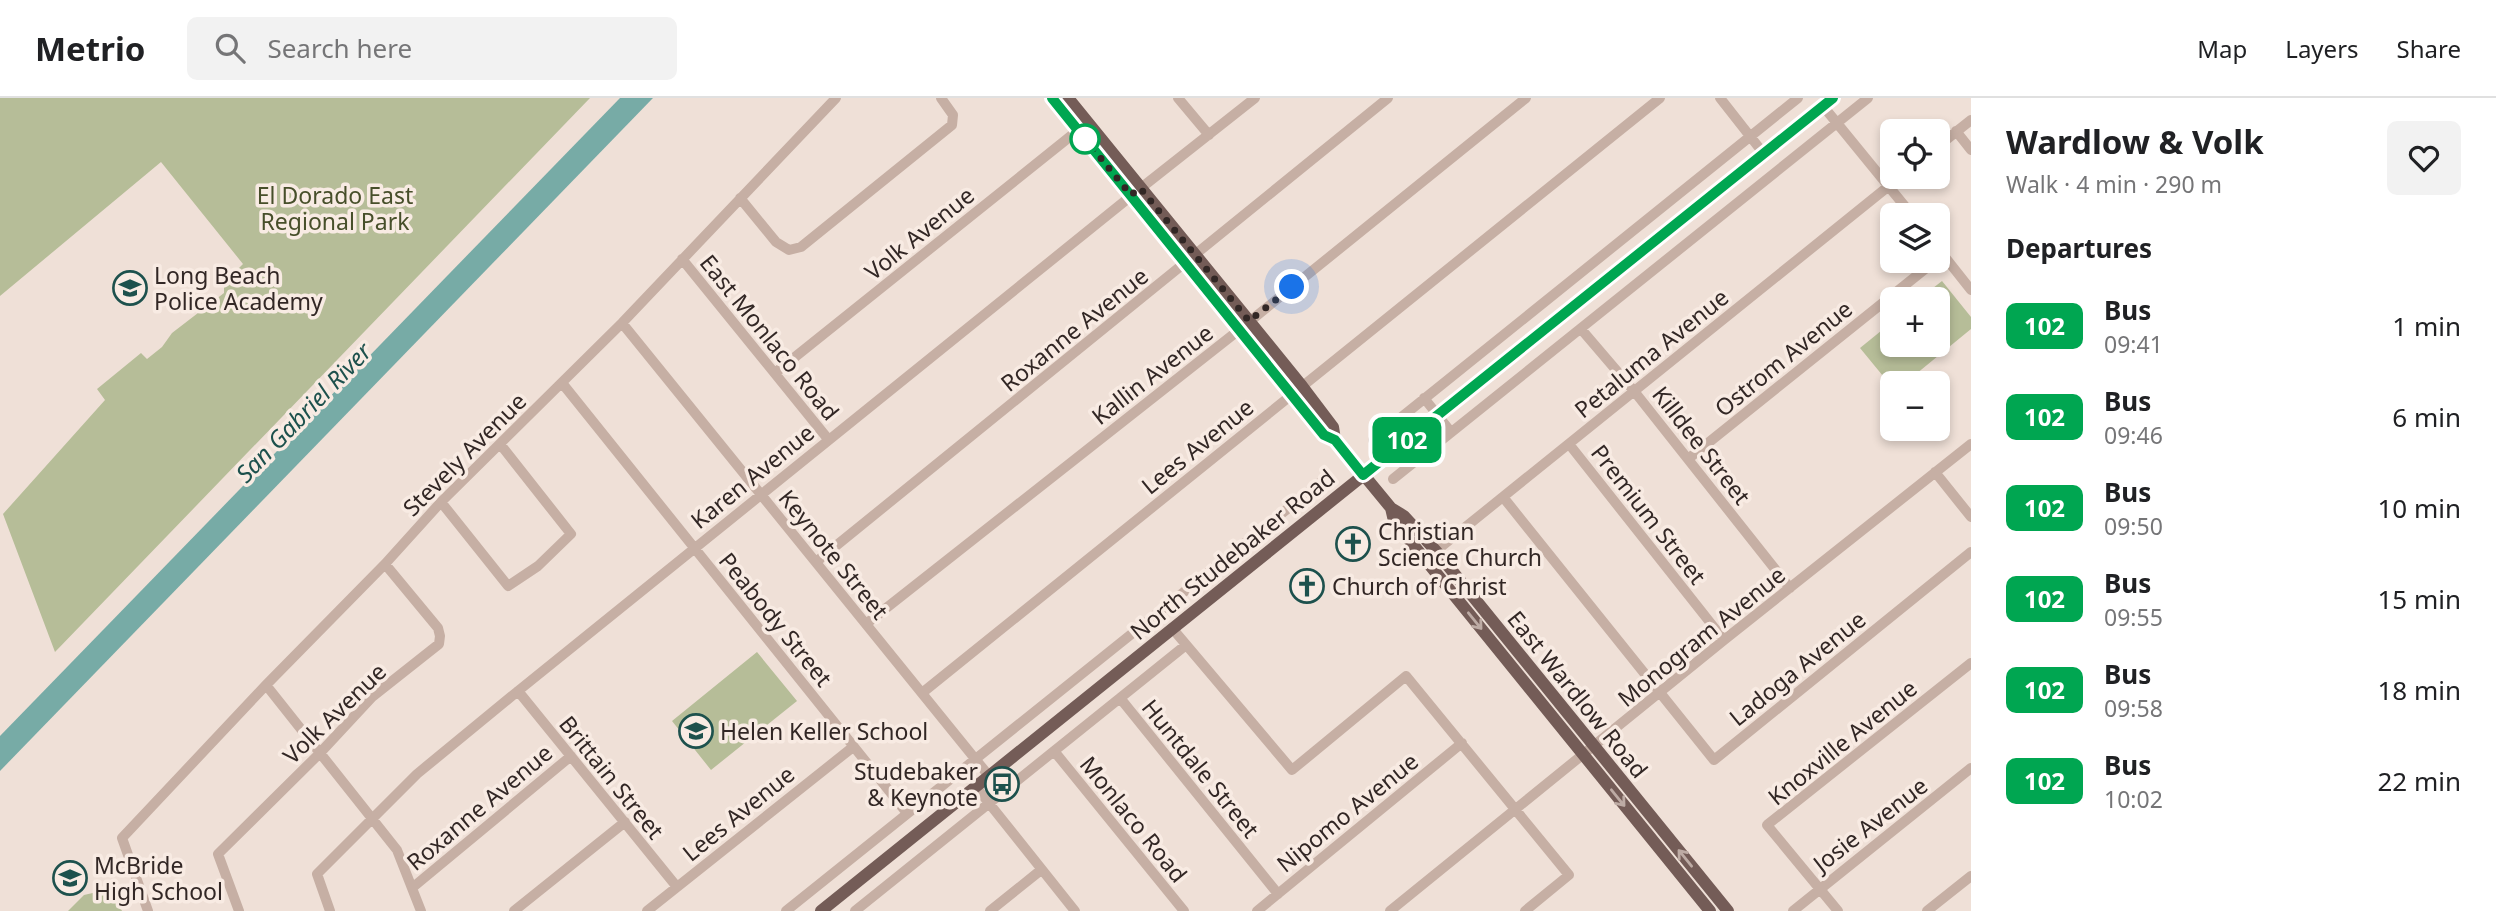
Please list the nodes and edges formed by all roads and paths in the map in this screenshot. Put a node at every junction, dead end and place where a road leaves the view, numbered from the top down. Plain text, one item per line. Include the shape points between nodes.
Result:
1 (835, 98) edge
2 (941, 98) edge
3 (1052, 98) edge
4 (1068, 98) edge
5 (1178, 98) edge
6 (1255, 98) edge
7 (1388, 98) edge
8 (1526, 98) edge
9 (1660, 98) edge
10 (1720, 98) edge
11 (1798, 98) edge
12 (1868, 98) edge
13 (1828, 102) edge
14 (1971, 120) edge
15 (1837, 123) junction
16 (1083, 127) junction
17 (1956, 131) junction
18 (1209, 135) junction
19 (1750, 136) junction
20 (1950, 136) edge
21 (1971, 150) edge
22 (1764, 154) junction
23 (1880, 175) edge
24 (1885, 189) edge
25 (1891, 189) edge
26 (1136, 192) junction
27 (740, 198) junction
28 (1902, 203) edge
29 (682, 259) junction
30 (1190, 259) junction
31 (1950, 267) edge
32 (1916, 273) edge
33 (1971, 289) edge
34 (622, 323) junction
35 (1244, 326) junction
36 (1581, 329) junction
37 (775, 373) junction
38 (562, 383) junction
39 (1297, 391) junction
40 (1634, 391) junction
41 (1424, 398) junction
42 (1438, 416) junction
43 (1451, 432) junction
44 (828, 439) junction
45 (1373, 440) dead end
46 (500, 444) junction
47 (1569, 444) junction
48 (1971, 444) edge
49 (1688, 459) junction
50 (1935, 472) junction
51 (1363, 475) junction
52 (1326, 478) dead end
53 (1393, 479) dead end
54 (762, 494) junction
55 (1503, 497) junction
56 (442, 502) junction
57 (1971, 517) edge
58 (694, 547) junction
59 (1971, 552) edge
60 (1431, 556) junction
61 (816, 562) junction
62 (385, 564) junction
63 (1790, 588) junction
64 (866, 624) junction
65 (1172, 628) junction
66 (1724, 640) junction
67 (1186, 645) junction
68 (1971, 663) edge
69 (266, 685) junction
70 (518, 691) junction
71 (922, 693) junction
72 (1660, 693) junction
73 (1120, 698) junction
74 (1462, 743) junction
75 (853, 747) junction
76 (1054, 751) junction
77 (1589, 751) junction
78 (319, 754) junction
79 (571, 756) junction
80 (975, 759) junction
81 (1971, 768) edge
82 (989, 776) junction
83 (976, 787) junction
84 (989, 804) junction
85 (1516, 808) junction
86 (908, 813) junction
87 (373, 820) junction
88 (625, 822) junction
89 (1041, 870) junction
90 (1971, 876) edge
91 (677, 887) junction
92 (412, 888) junction
93 (1820, 888) junction
94 (1278, 894) junction
95 (148, 911) edge
96 (239, 911) edge
97 (330, 911) edge
98 (421, 911) edge
99 (514, 911) edge
100 (647, 911) edge
101 (786, 911) edge
102 (821, 911) edge
103 (855, 911) edge
104 (990, 911) edge
105 (1075, 911) edge
106 (1184, 911) edge
107 (1257, 911) edge
108 (1390, 911) edge
109 (1525, 911) edge
110 (1710, 911) edge
111 (1728, 911) edge
112 (1793, 911) edge
113 (1838, 911) edge
114 (1927, 911) edge

1 - 27 street, Stevely Avenue
2 - 27 street via 953,115 952,125 801,247 789,250 775,242
3 - 16 main road, East Wardlow Road
4 - 16 main road, East Wardlow Road
5 - 18 street
6 - 18 street, Karen Avenue
7 - 30 street, Roxanne Avenue
8 - 35 street, Kallin Avenue
9 - 39 street, Lees Avenue
10 - 19 street
11 - 19 street
12 - 15 street
13 - 15 street
13 - 22 main road, North Studebaker Road
14 - 17 street
15 - 23 street
15 - 36 street
16 - 26 main road, East Wardlow Road
16 - 37 street, Volk Avenue
17 - 20 street
17 - 21 street
18 - 26 street, Karen Avenue
19 - 22 street
19 - 41 street
22 - 42 main road, North Studebaker Road
24 - 40 street, Petaluma Avenue
25 - 28 street
26 - 30 main road, East Wardlow Road
26 - 44 street, Karen Avenue
27 - 29 street, Stevely Avenue
29 - 34 street, Stevely Avenue
29 - 37 street, East Monlaco Road
30 - 35 main road, East Wardlow Road
30 - 61 street, Roxanne Avenue
31 - 33 street
32 - 49 street, Ostrom Avenue
34 - 38 street, Stevely Avenue
34 - 54 street, Keynote Street
35 - 39 main road, East Wardlow Road
35 - 64 street, Kallin Avenue
36 - 40 street, Killdee Street
36 - 43 street
37 - 44 street, East Monlaco Road
38 - 46 street, Stevely Avenue
38 - 58 street, Peabody Street
39 - 51 main road, East Wardlow Road via 1334,427 1335,440
39 - 71 street, Lees Avenue
40 - 47 street, Petaluma Avenue
40 - 49 street, Killdee Street
41 - 42 street
41 - 45 street
42 - 43 street
42 - 51 main road, North Studebaker Road
43 - 53 street
44 - 54 street, Karen Avenue
46 - 56 street, Stevely Avenue
46 - 56 street via 571,534 538,566 508,586
47 - 55 street, Petaluma Avenue
47 - 66 street, Premium Street
48 - 50 street, Monogram Avenue
49 - 63 street, Killdee Street
50 - 57 street
50 - 63 street, Monogram Avenue
51 - 60 main road, East Wardlow Road via 1391,508 1404,516
51 - 65 main road, North Studebaker Road
52 - 80 street, North Studebaker Road
54 - 58 street, Karen Avenue
54 - 61 street, Keynote Street
55 - 60 street, Petaluma Avenue
55 - 72 street
56 - 62 street, Stevely Avenue
58 - 70 street, Karen Avenue
58 - 75 street, Peabody Street
59 - 72 street, Ladoga Avenue via 1714,760
60 - 77 main road, East Wardlow Road
61 - 64 street, Keynote Street
62 - 69 street, Stevely Avenue
62 - 78 street, Volk Avenue via 438,628 439,644 372,697
63 - 66 street, Monogram Avenue
64 - 71 street, Keynote Street
65 - 67 street
65 - 82 main road, North Studebaker Road
66 - 72 street, Monogram Avenue
67 - 73 street, North Studebaker Road
67 - 74 street via 1292,770 1406,676
68 - 93 street, Knoxville Avenue via 1767,825
69 - 78 street
69 - 95 street, Stevely Avenue via 122,838
70 - 79 street, Brittain Street
70 - 87 street, Karen Avenue via 417,774
71 - 80 street, Keynote Street
72 - 77 street, Monogram Avenue
73 - 76 street, North Studebaker Road
73 - 94 street, Huntdale Street
74 - 85 street
74 - 94 street, Nipomo Avenue
75 - 86 street, Peabody Street
75 - 91 street, Lees Avenue
76 - 84 street, North Studebaker Road
76 - 106 street, Monlaco Road
77 - 85 street, Monogram Avenue
77 -> 110 main road, East Wardlow Road
111 -> 77 main road, East Wardlow Road
78 - 87 street
78 - 96 street, Volk Avenue via 218,854
79 - 88 street, Brittain Street
79 - 92 street, Roxanne Avenue
80 - 82 street, Keynote Street
80 - 86 street, North Studebaker Road
81 - 93 street, Josie Avenue
82 - 83 main road, North Studebaker Road
83 - 84 street
83 - 102 main road, North Studebaker Road
84 - 89 street
84 - 103 street, North Studebaker Road
85 - 108 street, Monogram Avenue
85 - 109 street via 1569,876
86 - 101 street, North Studebaker Road
87 - 92 street via 397,850
87 - 97 street, Karen Avenue via 317,874
88 - 91 street, Brittain Street
88 - 99 street
89 - 104 street
89 - 105 street
90 - 114 street
91 - 100 street, Lees Avenue
92 - 98 street
93 - 112 street, Josie Avenue
93 - 113 street
94 - 107 street, Nipomo Avenue

